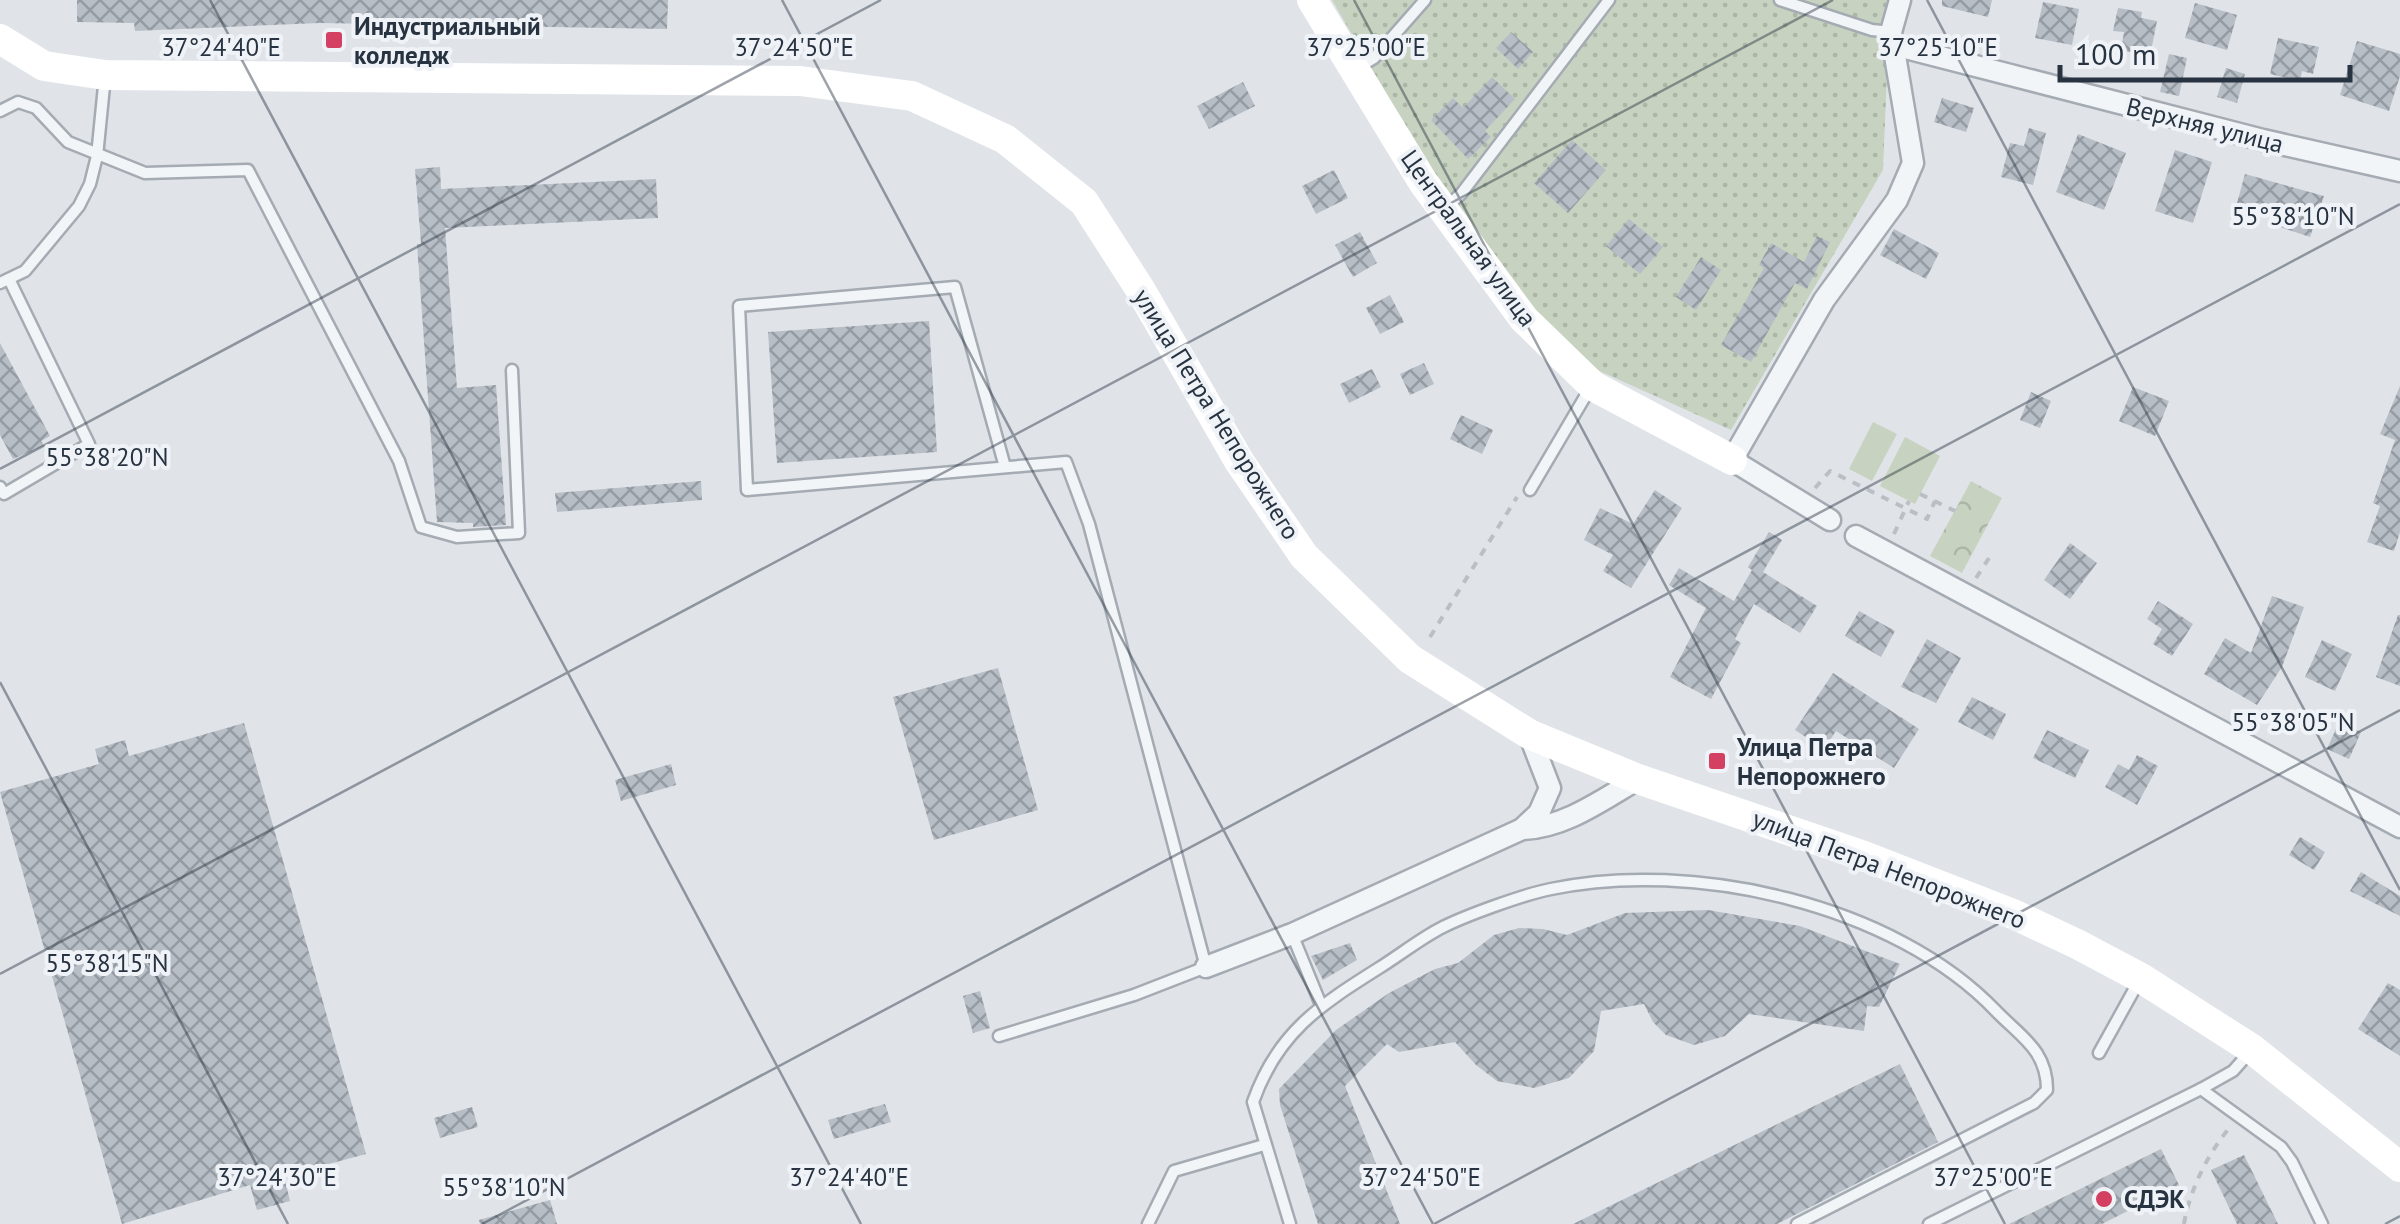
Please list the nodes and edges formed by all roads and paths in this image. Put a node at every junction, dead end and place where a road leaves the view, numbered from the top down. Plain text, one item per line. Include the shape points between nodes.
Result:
1 (1312, 0) edge
2 (1425, 0) edge
3 (1610, 0) edge
4 (1780, 0) edge
5 (1900, 0) edge
6 (1892, 38) junction
7 (0, 39) edge
8 (1354, 70) junction
9 (105, 75) junction
10 (0, 111) edge
11 (97, 156) junction
12 (2400, 172) edge
13 (1443, 209) junction
14 (5, 281) edge
15 (512, 370) dead end
16 (1593, 386) junction
17 (1732, 460) junction
18 (1004, 467) junction
19 (0, 487) edge
20 (1530, 490) joint
21 (1809, 494) dead end
22 (1920, 494) dead end
23 (1908, 501) dead end
24 (1935, 501) junction
25 (1905, 508) junction
26 (1955, 510) dead end
27 (1830, 520) dead end
28 (1856, 536) dead end
29 (1886, 552) junction
30 (1989, 558) dead end
31 (1966, 595) junction
32 (1430, 636) dead end
33 (1529, 734) junction
34 (1638, 779) junction
35 (2400, 827) edge
36 (1522, 829) junction
37 (1292, 934) junction
38 (1206, 967) junction
39 (2140, 978) junction
40 (1322, 1005) junction
41 (999, 1036) dead end
42 (2252, 1049) junction
43 (2099, 1053) dead end
44 (2202, 1088) junction
45 (2240, 1116) junction
46 (1264, 1146) junction
47 (2400, 1167) edge
48 (1148, 1224) edge
49 (1290, 1224) edge
50 (1797, 1224) edge
51 (1929, 1224) edge
52 (2184, 1224) edge
53 (2322, 1224) edge

1 - 8 street, Центральная улица
2 - 8 lane via 1374,58
3 - 13 lane
4 - 6 lane
5 - 6 street
6 - 12 street, Верхняя улица
6 - 17 street via 1913,162 1897,200 1824,300
7 - 9 street, улица Петра Непорожнего via 44,66
8 - 13 street, Центральная улица
9 - 11 lane
9 - 33 street, улица Петра Непорожнего via 800,81 912,96 974,124 1004,139 1084,202 1239,461 1304,556 1410,658
10 - 11 lane via 18,102 36,108 68,142
11 - 14 lane via 79,206 25,271
11 - 15 lane via 145,173 248,170 399,461 422,527 457,537 519,533
13 - 16 street, Центральная улица via 1524,319
14 - 19 lane via 89,444 4,494
16 - 17 street, Центральная улица
16 - 20 lane
17 - 27 street, Центральная улица
18 - 18 lane via 747,490 739,306 955,287
18 - 38 lane via 1066,462 1089,524
20 - 32 path via 1515,499
21 - 25 path via 1830,471
22 - 24 path
23 - 25 path
24 - 25 path via 1927,519
24 - 26 path
25 - 29 path
28 - 29 street
29 - 31 street
30 - 31 path
31 - 35 street
33 - 34 street, улица Петра Непорожнего
33 - 36 street via 1550,788 1539,813
34 - 36 street via 1544,828
34 - 39 street, улица Петра Непорожнего via 1976,899
36 - 37 street
37 - 38 street
37 - 40 lane
38 - 41 lane
39 - 42 street, улица Петра Непорожнего
39 - 43 lane
40 - 46 lane via 1289,1035 1260,1082 1253,1102
40 - 50 lane via 1444,927 1549,889 1638,879 1746,888 1864,924 1978,992 2037,1052 2047,1069 2047,1090 1972,1138
42 - 44 lane via 2233,1071
42 - 47 street, улица Петра Непорожнего
44 - 45 lane
44 - 51 lane
45 - 52 path via 2209,1157
45 - 53 lane via 2287,1154
46 - 48 lane via 1174,1171
46 - 49 lane

